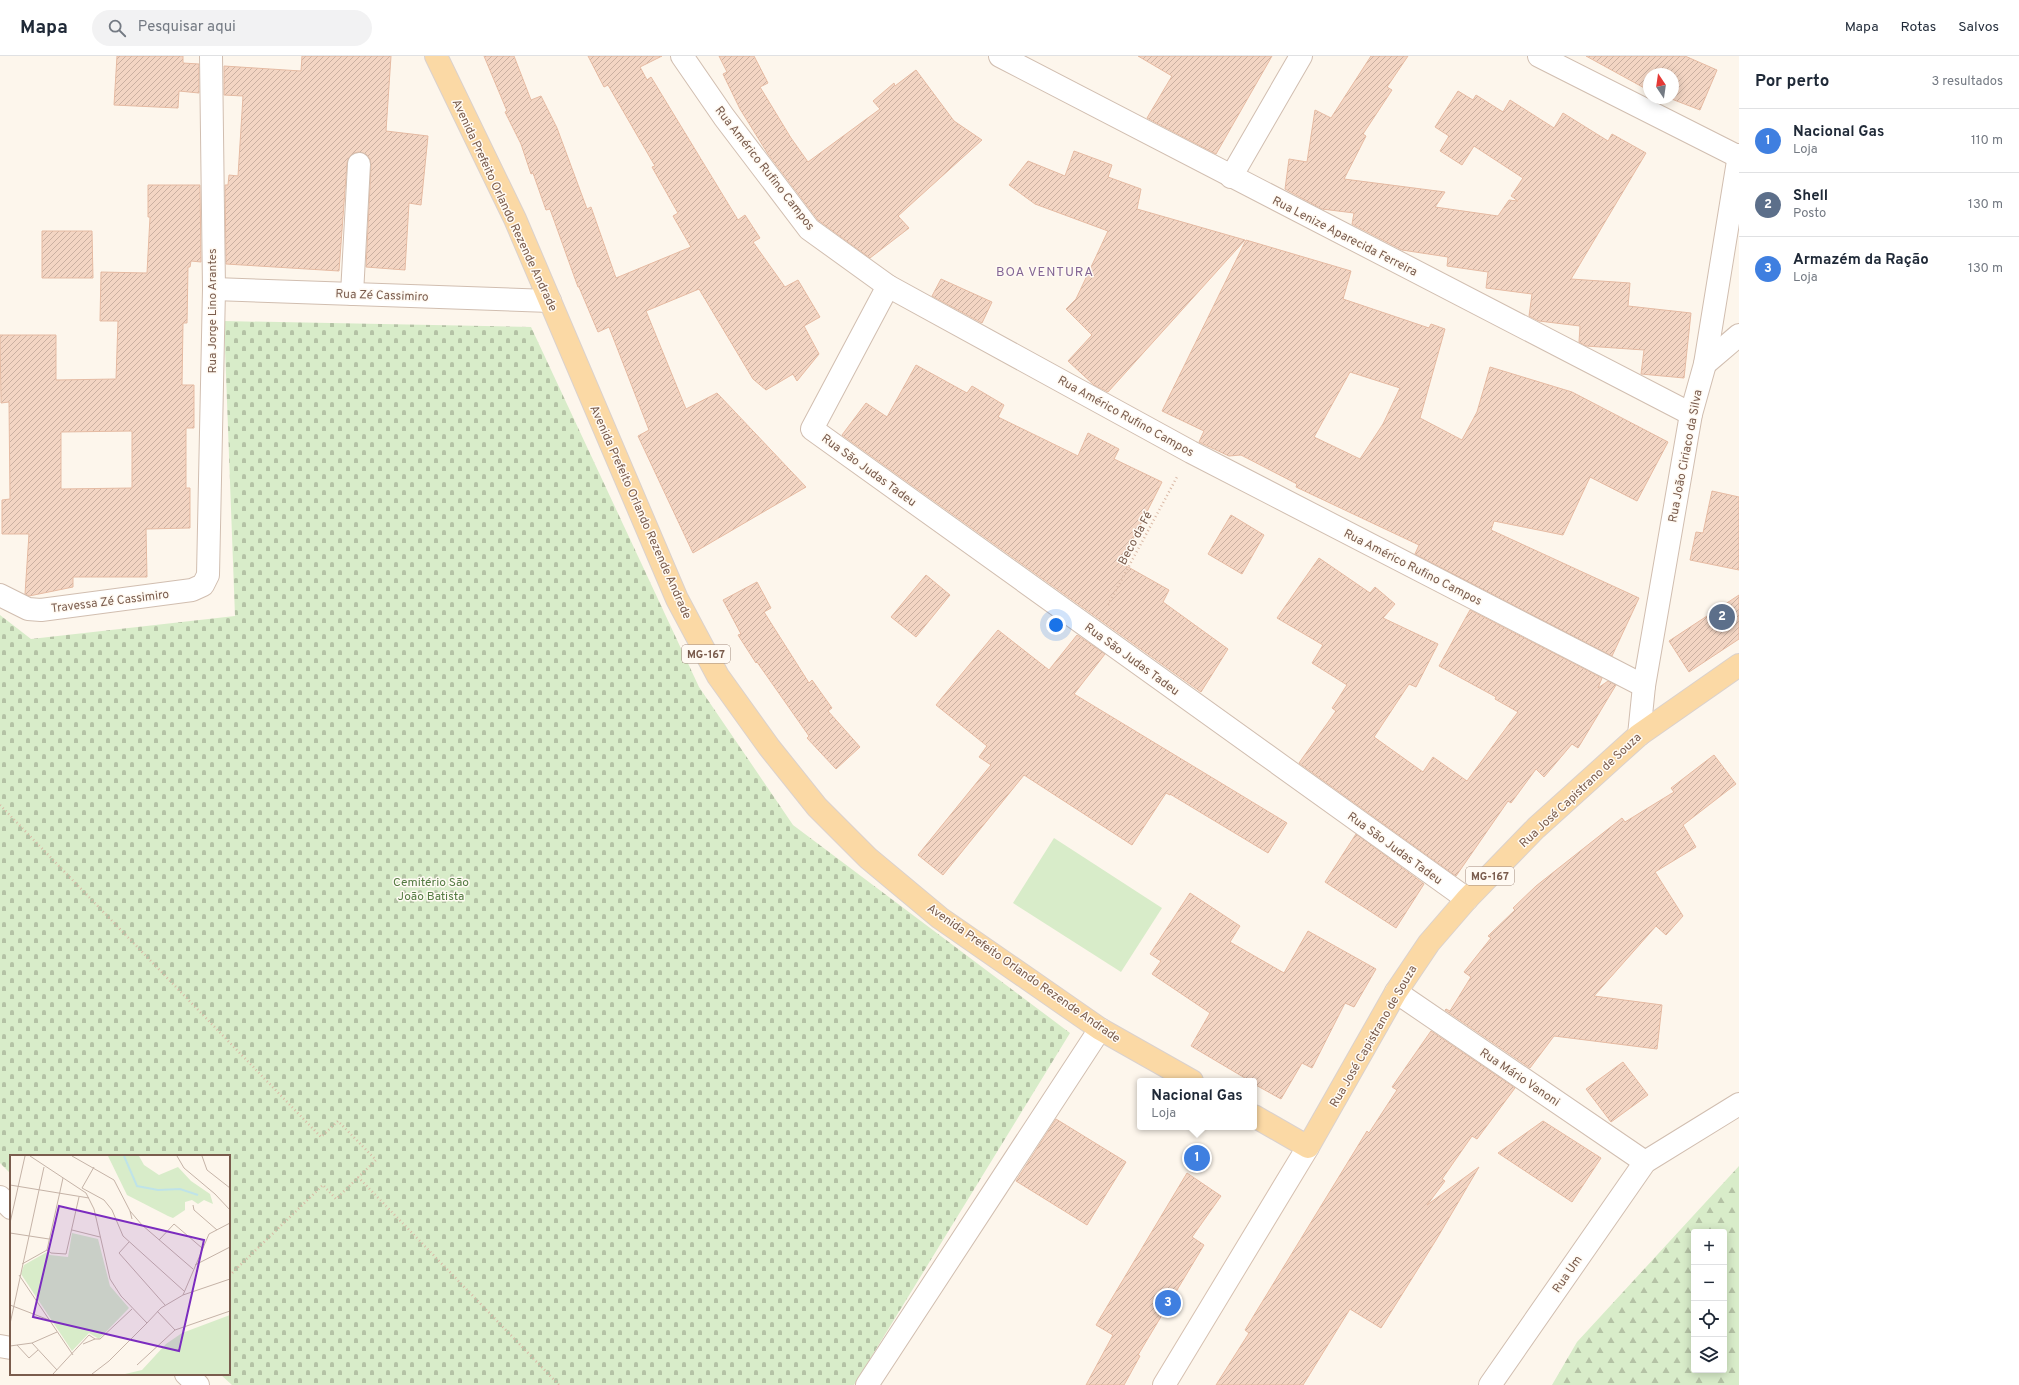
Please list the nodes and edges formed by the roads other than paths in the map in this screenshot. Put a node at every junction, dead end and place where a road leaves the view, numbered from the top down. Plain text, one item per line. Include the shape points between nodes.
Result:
1 (211, 56) edge
2 (436, 56) edge
3 (682, 56) edge
4 (1000, 56) edge
5 (1301, 56) edge
6 (1539, 56) edge
7 (1739, 156) edge
8 (360, 164) dead end
9 (1231, 177) junction
10 (888, 286) junction
11 (214, 289) junction
12 (352, 294) junction
13 (550, 301) junction
14 (1739, 335) edge
15 (1705, 364) junction
16 (1691, 414) junction
17 (208, 566) joint
18 (0, 596) edge
19 (1739, 665) edge
20 (1644, 686) junction
21 (1638, 735) junction
22 (1467, 899) junction
23 (1396, 992) junction
24 (1100, 1029) junction
25 (1187, 1078) edge
26 (1739, 1104) edge
27 (1257, 1118) edge
28 (1308, 1147) junction
29 (1645, 1162) junction
30 (0, 1197) edge
31 (10, 1207) edge
32 (0, 1346) edge
33 (10, 1348) edge
34 (187, 1375) edge
35 (198, 1385) edge
36 (866, 1385) edge
37 (1164, 1385) edge
38 (1490, 1385) edge

1 - 11 street, Rua Jorge Lino Arantes
2 - 13 main road, Avenida Prefeito Orlando Rezende Andrade / MG-167 via 515,219
3 - 10 street, Rua Américo Rufino Campos via 724,117 809,229
4 - 9 street, Rua Lenize Aparecida Ferreira
5 - 9 street
6 - 7 street
7 - 15 street, Rua João Ciriaco da Silva
8 - 12 street
9 - 16 street, Rua Lenize Aparecida Ferreira
10 - 20 street, Rua Américo Rufino Campos via 1191,452
10 - 22 street, Rua São Judas Tadeu via 812,429
11 - 12 street, Rua Zé Cassimiro
11 - 17 street, Rua Jorge Lino Arantes
12 - 13 street, Rua Zé Cassimiro
13 - 24 main road, Avenida Prefeito Orlando Rezende Andrade / MG-167 via 677,599 718,676 769,747 817,807 868,858 940,918
14 - 15 street
15 - 16 street, Rua João Ciriaco da Silva
16 - 20 street, Rua João Ciriaco da Silva
17 - 18 street, Travessa Zé Cassimiro via 208,575 203,585 192,590 41,610 28,609
19 - 21 main road, Rua José Capistrano de Souza / MG-167
20 - 21 street, Rua João Ciriaco da Silva
21 - 22 main road, Rua José Capistrano de Souza / MG-167 via 1536,828
22 - 23 main road, Rua José Capistrano de Souza / MG-167 via 1429,944
23 - 28 main road, Rua José Capistrano de Souza / MG-167
23 - 29 street, Rua Mário Vanoni
24 - 25 main road, Avenida Prefeito Orlando Rezende Andrade / MG-167
24 - 36 street
26 - 29 street
27 - 28 main road
28 - 37 street, Rua José Capistrano de Souza
29 - 38 street, Rua Um
30 - 31 street
32 - 33 street
34 - 35 street

